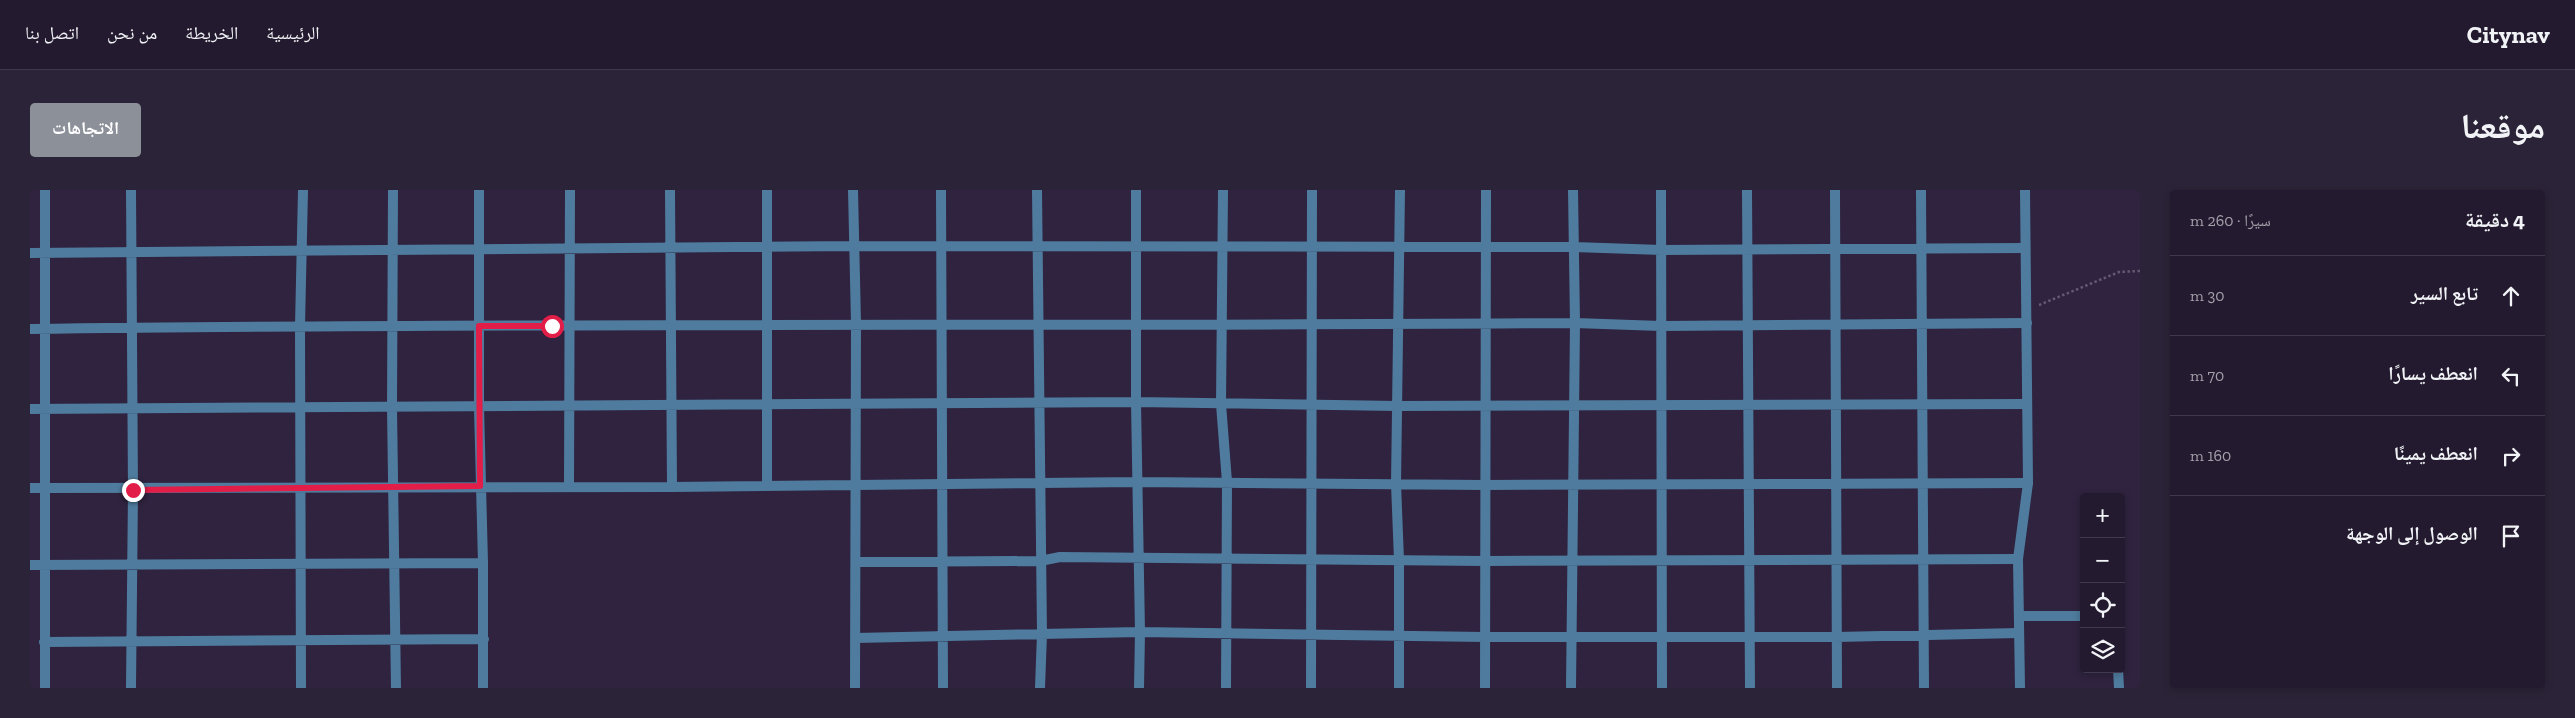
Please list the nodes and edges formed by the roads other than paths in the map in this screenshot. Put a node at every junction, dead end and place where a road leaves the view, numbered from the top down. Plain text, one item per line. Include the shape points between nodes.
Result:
1 (45, 190) edge
2 (130, 190) edge
3 (303, 190) edge
4 (394, 190) edge
5 (479, 190) edge
6 (570, 190) edge
7 (670, 190) edge
8 (767, 190) edge
9 (853, 190) edge
10 (941, 190) edge
11 (1038, 190) edge
12 (1136, 190) edge
13 (1223, 190) edge
14 (1312, 190) edge
15 (1400, 190) edge
16 (1486, 190) edge
17 (1574, 190) edge
18 (1661, 190) edge
19 (1747, 190) edge
20 (1835, 190) edge
21 (1921, 190) edge
22 (2025, 190) edge
23 (854, 246) junction
24 (1223, 246) junction
25 (1313, 246) junction
26 (768, 247) junction
27 (941, 247) junction
28 (1038, 247) junction
29 (1400, 247) junction
30 (1574, 247) junction
31 (1137, 248) junction
32 (1485, 248) junction
33 (1747, 248) junction
34 (1835, 248) junction
35 (2025, 248) junction
36 (392, 249) junction
37 (479, 249) junction
38 (570, 249) junction
39 (671, 249) junction
40 (1920, 249) junction
41 (1662, 250) junction
42 (301, 251) junction
43 (30, 253) edge
44 (45, 253) junction
45 (131, 254) junction
46 (856, 323) junction
47 (1137, 323) junction
48 (1223, 323) junction
49 (1575, 323) junction
50 (1921, 323) junction
51 (2027, 323) junction
52 (671, 324) junction
53 (768, 324) junction
54 (1310, 324) junction
55 (1398, 324) junction
56 (1487, 324) junction
57 (1834, 324) junction
58 (941, 325) junction
59 (1038, 325) junction
60 (1747, 325) junction
61 (300, 326) junction
62 (392, 326) junction
63 (479, 326) junction
64 (570, 326) junction
65 (1661, 326) junction
66 (133, 328) junction
67 (30, 329) edge
68 (45, 329) junction
69 (1136, 402) junction
70 (766, 404) junction
71 (855, 404) junction
72 (1039, 404) junction
73 (1222, 404) junction
74 (1574, 404) junction
75 (1661, 404) junction
76 (1748, 404) junction
77 (1921, 404) junction
78 (2027, 404) junction
79 (942, 405) junction
80 (1311, 405) junction
81 (1486, 405) junction
82 (570, 406) junction
83 (671, 406) junction
84 (1397, 406) junction
85 (1834, 406) junction
86 (479, 407) junction
87 (300, 408) junction
88 (392, 408) junction
89 (30, 409) edge
90 (46, 409) junction
91 (132, 409) junction
92 (1137, 482) junction
93 (1227, 482) junction
94 (1040, 483) junction
95 (1573, 483) junction
96 (1924, 483) junction
97 (2028, 483) junction
98 (943, 484) junction
99 (1312, 484) junction
100 (1396, 484) junction
101 (767, 485) junction
102 (1484, 485) junction
103 (1662, 485) junction
104 (1748, 485) junction
105 (1834, 485) junction
106 (480, 486) junction
107 (569, 486) junction
108 (857, 486) junction
109 (395, 487) junction
110 (672, 487) junction
111 (30, 488) edge
112 (46, 488) junction
113 (300, 488) junction
114 (133, 490) junction
115 (1138, 557) junction
116 (1227, 559) junction
117 (1662, 559) junction
118 (2018, 559) junction
119 (1311, 560) junction
120 (1399, 560) junction
121 (1485, 560) junction
122 (1573, 560) junction
123 (1924, 560) junction
124 (1040, 561) junction
125 (1748, 561) junction
126 (1835, 561) junction
127 (857, 562) junction
128 (943, 562) junction
129 (483, 563) junction
130 (301, 564) junction
131 (396, 564) junction
132 (30, 565) edge
133 (46, 565) junction
134 (132, 566) junction
135 (2019, 616) junction
136 (2080, 616) edge
137 (1140, 632) junction
138 (1226, 632) junction
139 (2019, 633) junction
140 (1042, 634) junction
141 (1311, 635) junction
142 (1924, 635) junction
143 (1399, 636) junction
144 (1572, 636) junction
145 (1662, 636) junction
146 (1749, 636) junction
147 (1486, 637) junction
148 (1836, 637) junction
149 (855, 638) junction
150 (943, 638) junction
151 (397, 639) junction
152 (484, 639) junction
153 (301, 640) junction
154 (132, 641) junction
155 (44, 642) junction
156 (2118, 673) edge
157 (44, 688) edge
158 (131, 688) edge
159 (301, 688) edge
160 (396, 688) edge
161 (483, 688) edge
162 (855, 688) edge
163 (943, 688) edge
164 (1040, 688) edge
165 (1139, 688) edge
166 (1226, 688) edge
167 (1312, 688) edge
168 (1399, 688) edge
169 (1485, 688) edge
170 (1572, 688) edge
171 (1662, 688) edge
172 (1750, 688) edge
173 (1837, 688) edge
174 (1924, 688) edge
175 (2020, 688) edge
176 (2118, 688) edge

1 - 44 street
2 - 45 street
3 - 42 street
4 - 36 street
5 - 37 street
6 - 38 street
7 - 39 street
8 - 26 street
9 - 23 street
10 - 27 street
11 - 28 street
12 - 31 street
13 - 24 street
14 - 25 street
15 - 29 street
16 - 32 street
17 - 30 street
18 - 41 street
19 - 33 street
20 - 34 street
21 - 40 street
22 - 35 street
23 - 26 street
23 - 27 street
23 - 46 street
24 - 25 street
24 - 31 street
24 - 48 street
25 - 29 street
25 - 54 street
26 - 39 street
26 - 53 street
27 - 28 street
27 - 58 street
28 - 31 street
28 - 59 street
29 - 32 street
29 - 55 street
30 - 32 street
30 - 41 street
30 - 49 street
31 - 47 street
32 - 56 street
33 - 34 street
33 - 41 street
33 - 60 street
34 - 40 street
34 - 57 street
35 - 40 street
35 - 51 street
36 - 37 street
36 - 42 street
36 - 62 street
37 - 38 street
37 - 63 street
38 - 39 street
38 - 64 street
39 - 52 street
40 - 50 street
41 - 65 street
42 - 45 street
42 - 61 street
43 - 44 street
44 - 45 street
44 - 68 street
45 - 66 street
46 - 53 street
46 - 58 street
46 - 71 street
47 - 48 street
47 - 59 street
47 - 69 street
48 - 54 street
48 - 73 street
49 - 56 street
49 - 65 street
49 - 74 street
50 - 51 street
50 - 57 street
50 - 77 street
51 - 78 street
52 - 53 street
52 - 64 street
52 - 83 street
53 - 70 street
54 - 55 street
54 - 80 street
55 - 56 street
55 - 84 street
56 - 81 street
57 - 60 street
57 - 85 street
58 - 59 street
58 - 79 street
59 - 72 street
60 - 65 street
60 - 76 street
61 - 62 street
61 - 66 street
61 - 87 street
62 - 63 street
62 - 88 street
63 - 64 street
63 - 86 street
64 - 82 street
65 - 75 street
66 - 68 street
66 - 91 street
67 - 68 street
68 - 90 street
69 - 72 street
69 - 73 street
69 - 92 street
70 - 71 street
70 - 83 street
70 - 101 street
71 - 79 street
71 - 108 street
72 - 79 street
72 - 94 street
73 - 80 street
73 - 93 street
74 - 75 street
74 - 81 street
74 - 95 street
75 - 76 street
75 - 103 street
76 - 85 street
76 - 104 street
77 - 78 street
77 - 85 street
77 - 96 street
78 - 97 street
79 - 98 street
80 - 84 street
80 - 99 street
81 - 84 street
81 - 102 street
82 - 83 street
82 - 86 street
82 - 107 street
83 - 110 street
84 - 100 street
85 - 105 street
86 - 88 street
86 - 106 street
87 - 88 street
87 - 91 street
87 - 113 street
88 - 109 street
89 - 90 street
90 - 91 street
90 - 112 street
91 - 114 street
92 - 93 street
92 - 94 street
92 - 115 street
93 - 99 street
93 - 116 street
94 - 98 street
94 - 124 street
95 - 102 street
95 - 103 street
95 - 122 street
96 - 97 street
96 - 105 street
96 - 123 street
97 - 118 street
98 - 108 street
98 - 128 street
99 - 100 street
99 - 119 street
100 - 102 street
100 - 120 street
101 - 108 street
101 - 110 street
102 - 121 street
103 - 104 street
103 - 117 street
104 - 105 street
104 - 125 street
105 - 126 street
106 - 107 street
106 - 109 street
106 - 129 street
107 - 110 street
108 - 127 street
109 - 113 street
109 - 131 street
111 - 112 street
112 - 114 street
112 - 133 street
113 - 114 street
113 - 130 street
114 - 134 street
115 - 116 street
115 - 124 street via 1060,557
115 - 137 street
116 - 119 street
116 - 138 street
117 - 122 street
117 - 125 street
117 - 145 street
118 - 123 street
118 - 135 street
119 - 120 street
119 - 141 street
120 - 121 street
120 - 143 street
121 - 122 street
121 - 147 street
122 - 144 street
123 - 126 street
123 - 142 street
124 - 128 street
124 - 140 street
125 - 126 street
125 - 146 street
126 - 148 street
127 - 128 street
127 - 149 street
128 - 150 street
129 - 131 street
129 - 152 street
130 - 131 street
130 - 134 street
130 - 153 street
131 - 151 street
132 - 133 street
133 - 134 street
133 - 155 street
134 - 154 street
135 - 136 street
135 - 139 street
137 - 138 street
137 - 140 street
137 - 165 street
138 - 141 street
138 - 166 street
139 - 142 street
139 - 175 street
140 - 150 street
140 - 164 street
141 - 143 street
141 - 167 street
142 - 148 street
142 - 174 street
143 - 147 street
143 - 168 street
144 - 145 street
144 - 147 street
144 - 170 street
145 - 146 street
145 - 171 street
146 - 148 street
146 - 172 street
147 - 169 street
148 - 173 street
149 - 150 street
149 - 162 street
150 - 163 street
151 - 152 street
151 - 153 street
151 - 160 street
152 - 161 street
153 - 154 street
153 - 159 street
154 - 155 street
154 - 158 street
155 - 157 street
156 - 176 street

